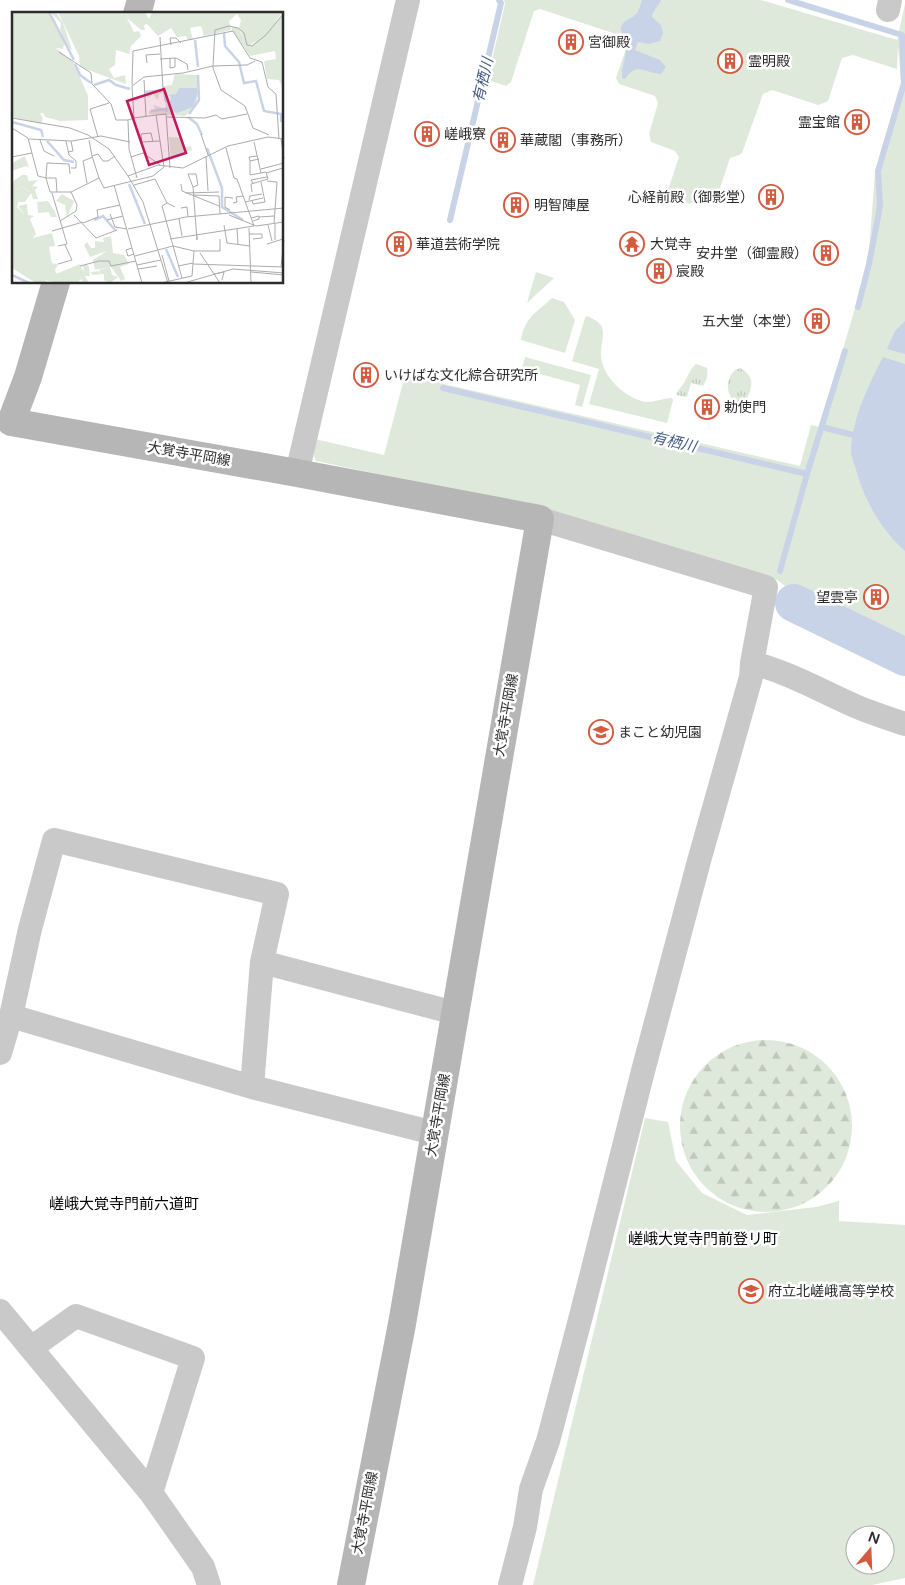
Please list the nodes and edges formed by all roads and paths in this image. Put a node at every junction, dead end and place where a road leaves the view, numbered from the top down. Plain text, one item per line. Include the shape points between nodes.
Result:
1 (408, 0) edge
2 (55, 284) edge
3 (6, 422) edge
4 (297, 473) junction
5 (540, 520) junction
6 (752, 663) junction
7 (905, 724) edge
8 (262, 962) junction
9 (455, 1013) junction
10 (11, 1016) junction
11 (0, 1053) edge
12 (252, 1087) junction
13 (434, 1133) junction
14 (0, 1311) edge
15 (31, 1348) junction
16 (151, 1493) junction
17 (209, 1585) edge
18 (351, 1585) edge
19 (510, 1585) edge

1 - 4 street
2 - 3 main road, 大覚寺平岡線 via 28,377
3 - 4 main road, 大覚寺平岡線
4 - 5 main road, 大覚寺平岡線
5 - 6 street via 766,587
5 - 9 main road, 大覚寺平岡線
6 - 7 street
6 - 19 street via 751,678 643,1071 582,1316 548,1441 531,1489
8 - 9 street
8 - 10 street via 277,894 54,840
8 - 12 street
9 - 13 main road, 大覚寺平岡線
10 - 11 street
10 - 12 street
12 - 13 street
13 - 18 main road, 大覚寺平岡線 via 400,1332
14 - 15 street
15 - 16 street
15 - 16 street via 76,1316 193,1358
16 - 17 street via 202,1567

